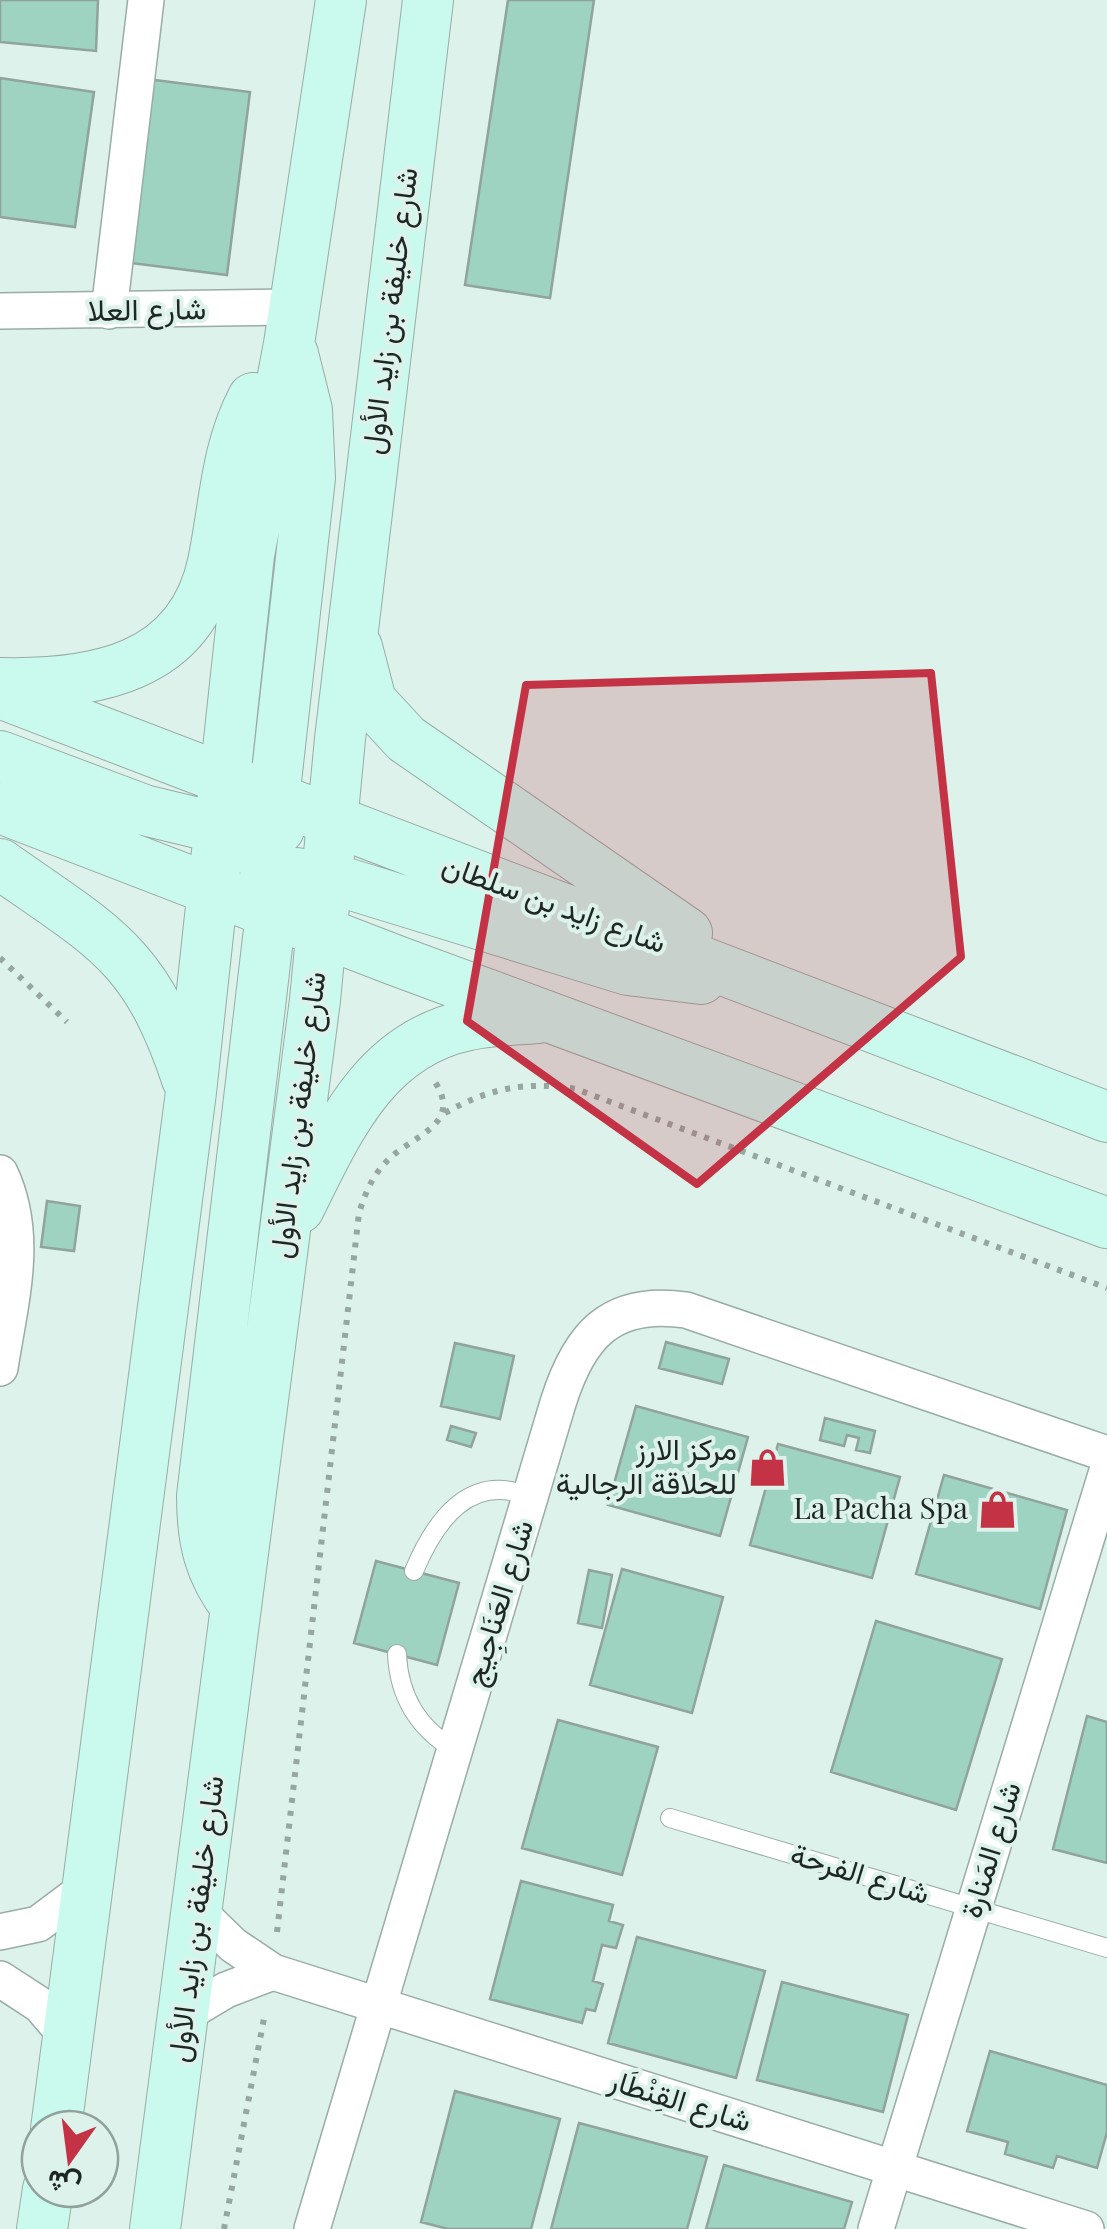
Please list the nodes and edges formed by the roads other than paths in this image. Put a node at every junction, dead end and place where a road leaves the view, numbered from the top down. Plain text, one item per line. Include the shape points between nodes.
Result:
1 (146, 0) edge
2 (341, 0) edge
3 (428, 0) edge
4 (109, 311) junction
5 (0, 312) edge
6 (292, 326) junction
7 (354, 622) junction
8 (0, 682) edge
9 (0, 692) edge
10 (0, 756) edge
11 (222, 778) junction
12 (0, 808) edge
13 (331, 819) junction
14 (273, 855) junction
15 (0, 864) edge
16 (212, 890) junction
17 (321, 932) junction
18 (751, 977) junction
19 (558, 1016) junction
20 (191, 1092) junction
21 (1107, 1117) edge
22 (0, 1173) edge
23 (1107, 1222) edge
24 (282, 1241) junction
25 (0, 1368) edge
26 (1107, 1454) edge
27 (1107, 1472) edge
28 (530, 1497) junction
29 (414, 1571) dead end
30 (236, 1607) junction
31 (397, 1654) dead end
32 (455, 1750) junction
33 (670, 1818) dead end
34 (90, 1886) junction
35 (973, 1908) junction
36 (197, 1910) junction
37 (0, 1932) edge
38 (1107, 1948) edge
39 (273, 1972) junction
40 (0, 1979) edge
41 (379, 2006) junction
42 (184, 2015) junction
43 (69, 2039) junction
44 (59, 2109) edge
45 (894, 2168) junction
46 (155, 2229) edge
47 (312, 2229) edge
48 (876, 2229) edge
49 (1086, 2229) edge

1 - 4 street
2 - 6 main road
3 - 7 main road, شارع خليفة بن زايد الأول
4 - 5 street, شارع العلا
4 - 6 street, شارع العلا
6 - 8 main road via 237,433 214,561 184,626 147,656 99,677
6 - 11 main road via 252,538
6 - 14 main road via 307,410 310,478
7 - 13 main road, شارع خليفة بن زايد الأول
7 - 18 main road via 363,682 396,731
9 - 11 main road, شارع زايد بن سلطان
10 - 14 main road
11 - 14 main road, شارع زايد بن سلطان
12 - 16 main road, شارع زايد بن سلطان
13 - 14 main road, شارع زايد بن سلطان
13 - 18 main road, شارع زايد بن سلطان
14 - 16 main road, شارع زايد بن سلطان
14 - 17 main road, شارع زايد بن سلطان
14 - 18 main road via 628,970 669,978
14 - 30 main road via 202,1496 206,1553
15 - 20 main road via 126,957 160,1008
16 - 20 main road
17 - 19 main road, شارع زايد بن سلطان
17 - 24 main road, شارع خليفة بن زايد الأول
18 - 21 main road, شارع زايد بن سلطان
19 - 23 main road, شارع زايد بن سلطان
19 - 24 main road via 471,1024 410,1049 360,1094
20 - 34 main road
22 - 25 street via 18,1243
24 - 30 main road, شارع خليفة بن زايد الأول
26 - 28 street, شارع العَنَاجِيج via 686,1310 645,1308 607,1322 579,1349
27 - 35 street, شارع المَنارة
28 - 29 lane via 502,1488 462,1500 440,1523
28 - 32 street, شارع العَنَاجِيج
30 - 36 main road, شارع خليفة بن زايد الأول
31 - 32 lane via 412,1710
32 - 41 street, شارع العَنَاجِيج
33 - 35 lane, شارع الفرحة
34 - 37 street via 38,1924
34 - 43 main road
35 - 38 lane, شارع الفرحة
35 - 45 street, شارع المَنارة
36 - 39 street, شارع القِنْطَار
36 - 42 main road, شارع خليفة بن زايد الأول
39 - 41 street, شارع القِنْطَار
39 - 42 street
40 - 43 street via 40,2005
41 - 45 street, شارع القِنْطَار
41 - 47 street, شارع العَنَاجِيج
42 - 46 main road, شارع خليفة بن زايد الأول
43 - 44 main road
45 - 48 street, شارع المَنارة
45 - 49 street, شارع القِنْطَار

